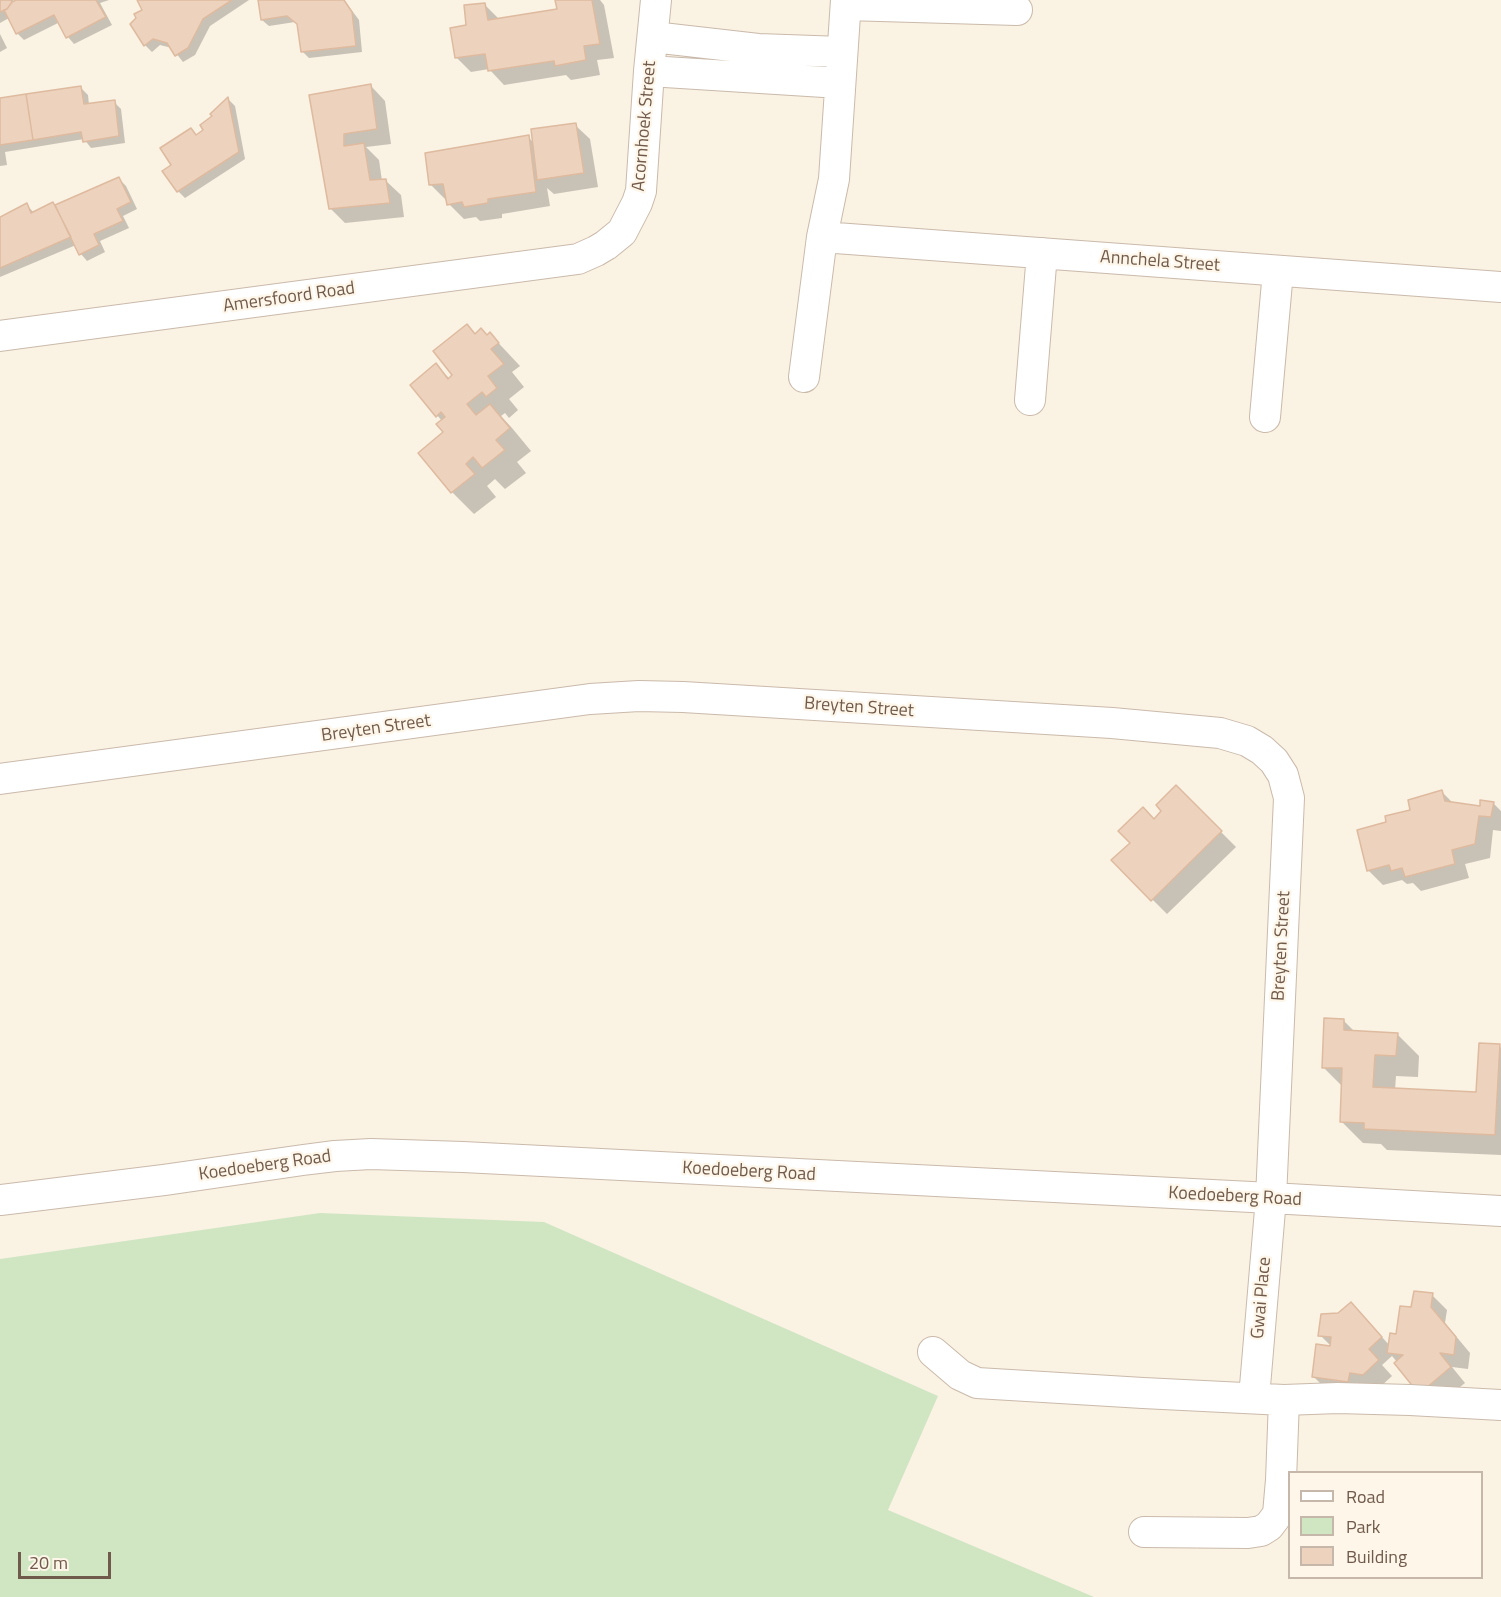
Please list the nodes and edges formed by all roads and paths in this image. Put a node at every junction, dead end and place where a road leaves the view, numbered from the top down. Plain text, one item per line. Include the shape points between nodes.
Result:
1 (656, 0) edge
2 (846, 3) edge
3 (1017, 10) dead end
4 (653, 37) junction
5 (736, 46) junction
6 (842, 52) junction
7 (649, 71) junction
8 (733, 76) junction
9 (840, 83) junction
10 (822, 237) junction
11 (1042, 254) junction
12 (578, 259) joint
13 (1278, 271) junction
14 (1501, 287) edge
15 (0, 336) edge
16 (804, 377) dead end
17 (1030, 400) dead end
18 (1265, 417) dead end
19 (0, 779) edge
20 (1271, 1198) junction
21 (0, 1200) edge
22 (1501, 1211) edge
23 (933, 1352) dead end
24 (1254, 1398) junction
25 (1284, 1400) junction
26 (1501, 1405) edge
27 (1144, 1532) dead end

1 - 4 street, Acornhoek Street
2 - 3 street
2 - 6 street
4 - 5 street
4 - 7 street, Acornhoek Street
5 - 6 street
5 - 8 street
6 - 9 street
7 - 8 street
7 - 12 street, Acornhoek Street via 637,203 622,232
8 - 9 street
9 - 10 street via 834,179
10 - 11 street, Annchela Street
10 - 16 street
11 - 13 street, Annchela Street
11 - 17 street
12 - 15 street, Amersfoord Road
13 - 14 street, Annchela Street
13 - 18 street
19 - 20 street, Breyten Street via 590,699 639,696 1112,723 1220,733 1247,741 1274,761 1283,775 1289,798
20 - 21 street, Koedoeberg Road via 371,1154 314,1158
20 - 22 street, Koedoeberg Road
20 - 24 street, Gwai Place
23 - 24 street via 960,1375 977,1383
24 - 25 street
25 - 26 street via 1338,1398
25 - 27 street via 1278,1514 1269,1526 1248,1533

